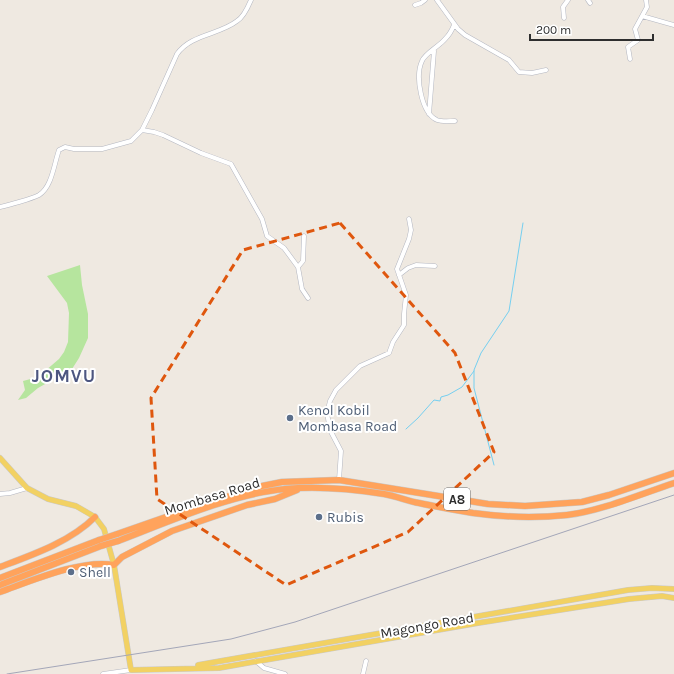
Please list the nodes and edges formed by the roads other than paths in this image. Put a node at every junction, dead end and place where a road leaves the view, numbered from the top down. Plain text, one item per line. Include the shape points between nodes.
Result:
1 (251, 0) edge
2 (425, 0) edge
3 (438, 0) edge
4 (568, 0) edge
5 (646, 0) edge
6 (415, 5) dead end
7 (642, 16) junction
8 (564, 18) dead end
9 (454, 25) junction
10 (674, 25) edge
11 (434, 50) junction
12 (630, 59) dead end
13 (546, 70) dead end
14 (429, 114) junction
15 (455, 121) dead end
16 (142, 130) junction
17 (0, 207) edge
18 (408, 219) dead end
19 (304, 236) dead end
20 (435, 266) dead end
21 (298, 268) junction
22 (399, 275) junction
23 (308, 298) dead end
24 (0, 458) edge
25 (674, 473) edge
26 (339, 480) junction
27 (674, 483) edge
28 (27, 488) junction
29 (300, 488) junction
30 (0, 494) edge
31 (181, 514) junction
32 (95, 517) junction
33 (114, 565) junction
34 (0, 567) edge
35 (0, 578) edge
36 (0, 585) edge
37 (674, 588) edge
38 (628, 590) junction
39 (0, 592) edge
40 (674, 598) edge
41 (629, 599) junction
42 (256, 660) junction
43 (366, 660) dead end
44 (181, 668) junction
45 (131, 670) junction
46 (103, 674) edge
47 (285, 674) edge
48 (363, 674) edge

1 - 16 street via 238,21 180,49
2 - 6 street
3 - 9 street
4 - 8 street via 564,7
5 - 7 street via 647,7
7 - 10 street
7 - 12 street via 635,29 638,40 628,47
9 - 11 street via 446,39
9 - 13 street via 464,35 509,60 519,72
11 - 14 street
11 - 14 street via 423,59 419,76 422,99
14 - 15 street via 437,120
16 - 17 street via 131,141 102,149 61,149 49,182 39,195
16 - 21 street via 163,135 231,164 262,219 267,236 284,248
18 - 22 street via 410,234 397,266
19 - 21 street via 303,261
20 - 22 street via 416,265
21 - 23 street via 302,289
22 - 26 street via 406,295 404,325 393,342 391,351 360,366 336,390 330,401 327,413 334,438 341,451
24 - 28 main road
25 - 26 highway, Mombasa Road / A8 via 582,502 525,506 488,504
26 - 31 highway, Mombasa Road / A8 via 282,482 209,502
27 - 29 highway, Mombasa Road / A8 via 591,510 568,515 544,516 474,513 344,488
28 - 30 street via 10,494
28 - 32 main road via 48,499 76,506
29 - 31 highway, Mombasa Road / A8 via 251,495
29 - 33 highway via 275,499 247,505 172,531 122,557
31 - 35 highway, Mombasa Road, bridge via 99,540
31 - 36 highway, Mombasa Road, bridge
32 - 33 main road via 104,529
32 - 34 highway via 85,526 42,551
33 - 39 highway via 98,564 72,568
33 - 45 main road
37 - 38 main road, Magongo Road
38 - 41 main road
38 - 44 main road, Magongo Road
40 - 41 main road, Magongo Road via 662,596
41 - 42 main road, Magongo Road
42 - 44 main road, Magongo Road via 220,668
42 - 47 street via 264,668
43 - 48 street
44 - 45 main road, Magongo Road
45 - 46 street, Magongo Road

